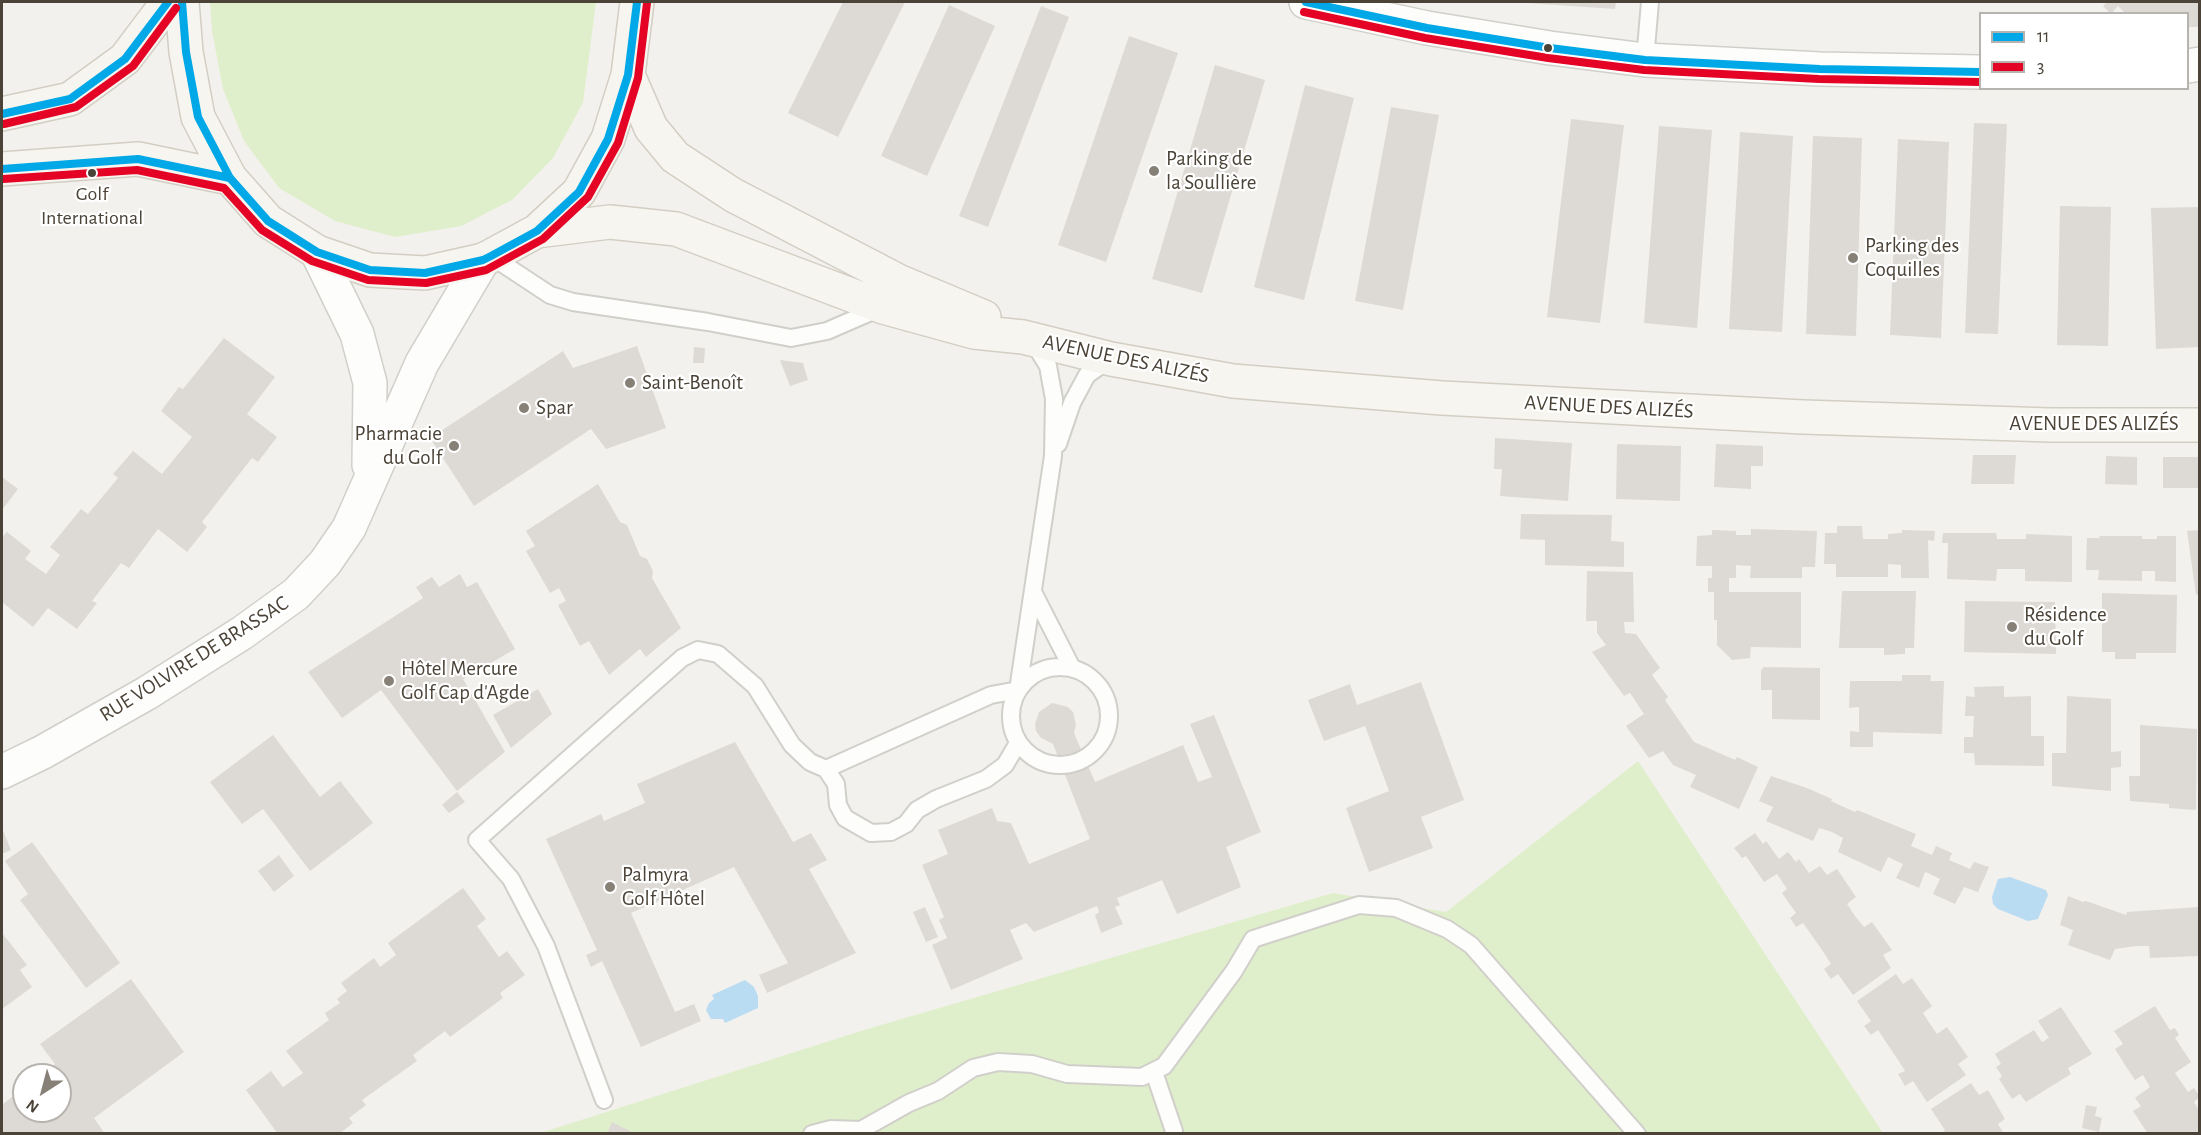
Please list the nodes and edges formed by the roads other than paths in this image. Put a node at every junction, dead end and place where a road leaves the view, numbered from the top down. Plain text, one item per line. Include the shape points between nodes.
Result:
1 (168, 2) edge
2 (182, 2) edge
3 (637, 2) edge
4 (1306, 2) edge
5 (1650, 2) edge
6 (1645, 60) junction
7 (1979, 72) edge
8 (628, 75) junction
9 (2, 114) edge
10 (2, 169) edge
11 (230, 178) junction
12 (537, 231) junction
13 (317, 252) junction
14 (487, 258) junction
15 (883, 307) junction
16 (1027, 338) junction
17 (1111, 359) junction
18 (2199, 425) edge
19 (1053, 456) junction
20 (369, 479) junction
21 (1033, 591) junction
22 (1072, 668) junction
23 (1018, 690) junction
24 (1018, 743) junction
25 (826, 769) junction
26 (2, 772) edge
27 (1154, 1072) junction
28 (604, 1100) dead end
29 (1174, 1131) dead end
30 (812, 1134) edge
31 (1637, 1134) edge

1 - 9 street via 125,59 70,99
2 - 11 street via 198,117
3 - 8 street
4 - 6 street via 1427,28
5 - 6 lane
6 - 7 street
8 - 12 street via 608,139 579,192
8 - 16 street, AVENUE DES ALIZÉS via 651,128 675,157 733,195 898,281
10 - 11 street via 138,159
11 - 13 street via 268,221
12 - 14 street
12 - 15 street, AVENUE DES ALIZÉS via 610,222 676,229
13 - 14 street via 370,270 425,273
13 - 20 street, RUE VOLVIRE DE BRASSAC via 357,334 370,383
14 - 15 lane via 550,295 573,302 792,338 827,331
14 - 20 street, RUE VOLVIRE DE BRASSAC via 422,363
15 - 16 street, AVENUE DES ALIZÉS via 974,332
16 - 17 street, AVENUE DES ALIZÉS
16 - 19 lane via 1048,366 1053,399
17 - 18 street, AVENUE DES ALIZÉS via 1233,381 1442,398 1803,417
17 - 19 lane via 1087,375
19 - 21 lane
20 - 26 street, RUE VOLVIRE DE BRASSAC via 349,528 325,563 296,594 147,693
21 - 22 lane
21 - 23 lane
22 - 23 lane via 1050,667 1028,678
22 - 24 lane via 1093,679 1107,701 1109,727 1101,744 1089,757 1074,764 1054,765 1037,760
23 - 24 lane via 1010,717
23 - 25 lane via 991,695
24 - 25 lane via 1005,765 987,779 916,810 906,824 891,832 871,834 845,818 838,805 836,784
25 - 28 lane via 810,762 792,745 755,686 718,654 698,650 682,658 477,840 511,879 546,946
27 - 29 lane
27 - 30 lane via 1142,1077 1066,1074 1032,1064 998,1062 973,1068 938,1091 861,1130 831,1129
27 - 31 lane via 1164,1066 1253,939 1359,905 1396,908 1447,929 1470,945

